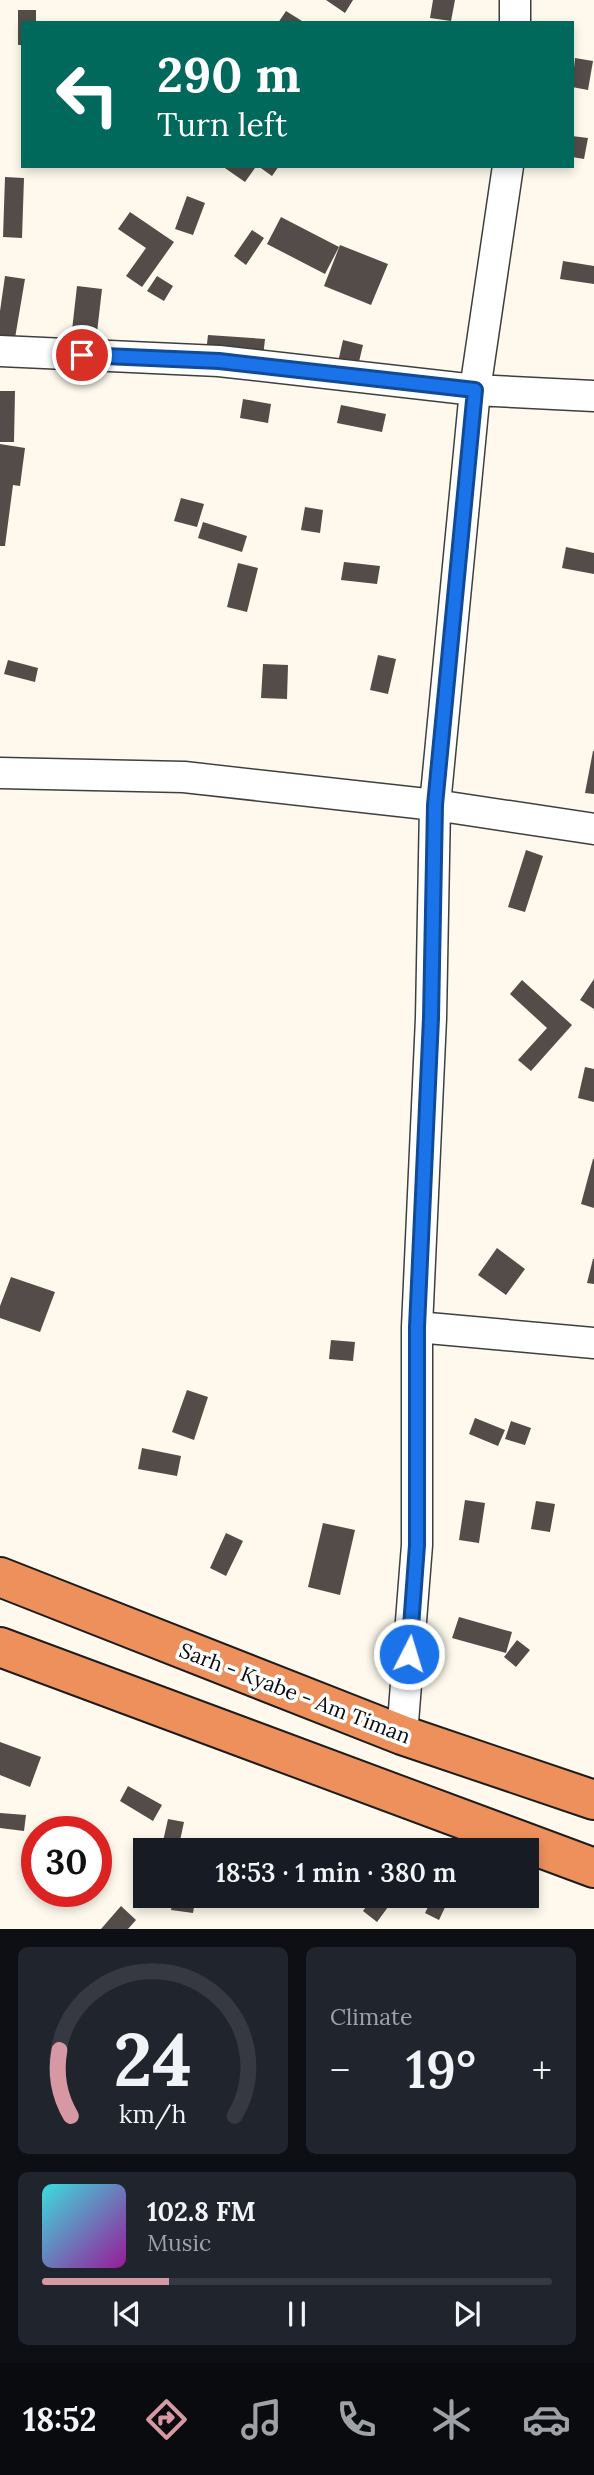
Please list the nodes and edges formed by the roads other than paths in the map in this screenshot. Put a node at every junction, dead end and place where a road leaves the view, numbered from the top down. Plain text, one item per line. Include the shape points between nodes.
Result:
1 (516, 0) edge
2 (515, 21) edge
3 (508, 168) edge
4 (0, 351) edge
5 (475, 390) junction
6 (594, 396) edge
7 (0, 773) edge
8 (435, 805) junction
9 (594, 828) edge
10 (417, 1327) junction
11 (594, 1343) edge
12 (0, 1577) edge
13 (0, 1647) edge
14 (402, 1735) junction
15 (594, 1800) edge
16 (594, 1868) edge

1 - 2 street
3 - 5 street
4 - 5 street via 219,361
5 - 6 street
5 - 8 street
7 - 8 street via 184,777
8 - 9 street
8 - 10 street
10 - 11 street
10 - 14 street via 417,1545
12 - 14 highway, Sarh - Kyabe - Am Timan
13 - 16 highway
14 - 15 highway, Sarh - Kyabe - Am Timan

